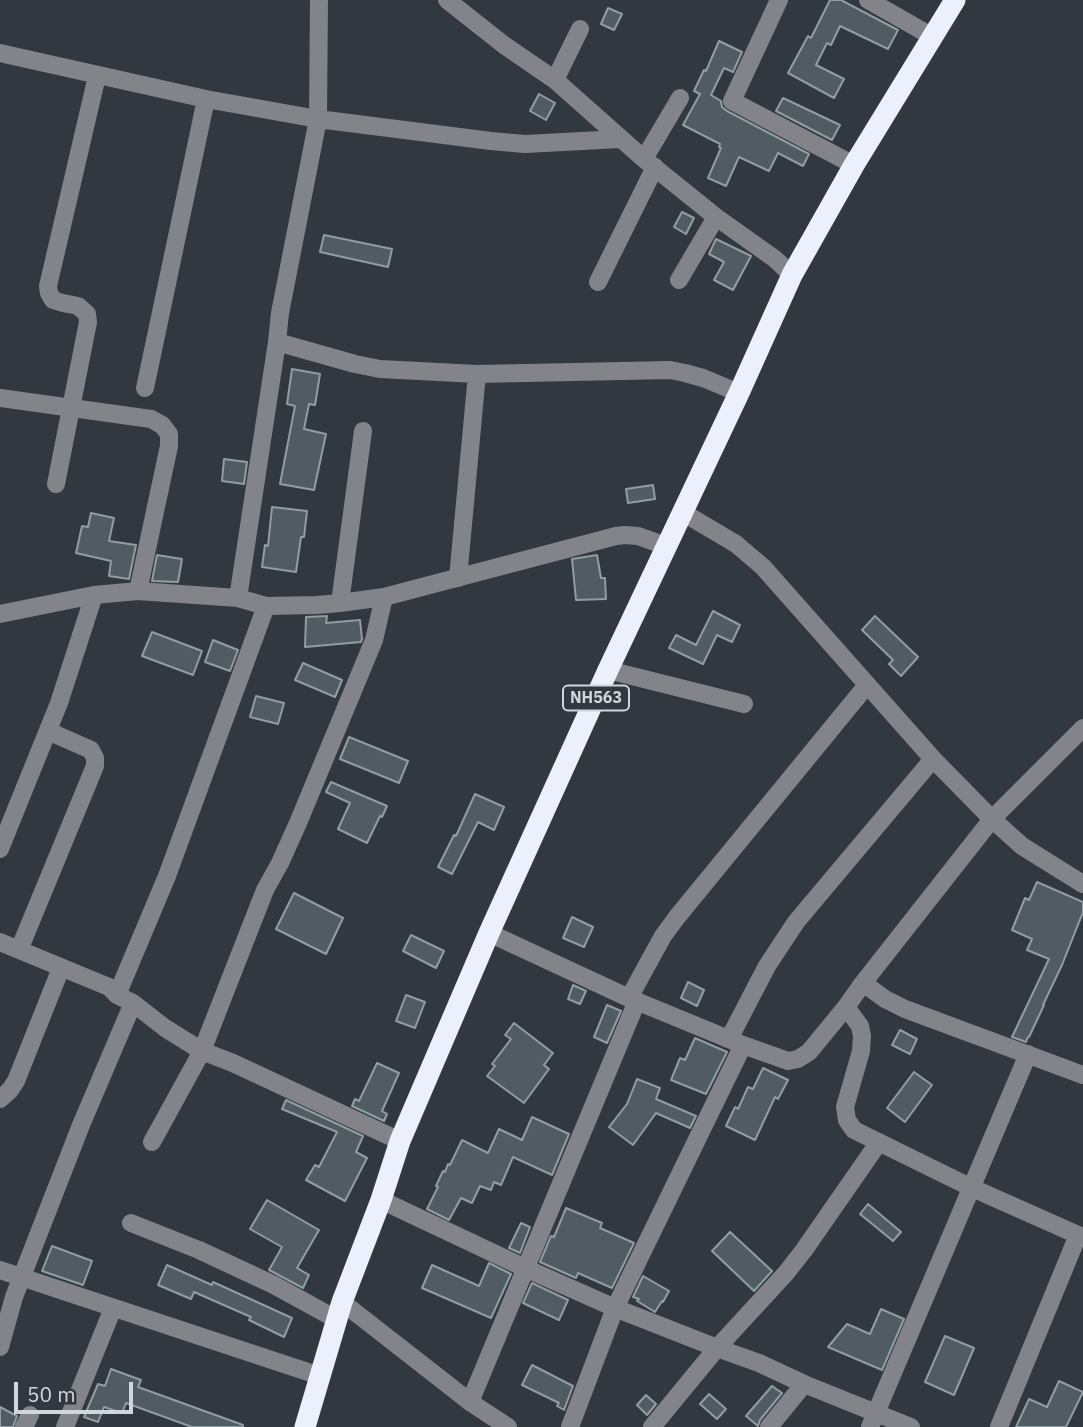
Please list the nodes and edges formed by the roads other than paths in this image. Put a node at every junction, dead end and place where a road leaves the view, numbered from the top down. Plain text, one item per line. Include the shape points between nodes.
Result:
1 (319, 0) edge
2 (447, 0) edge
3 (779, 0) edge
4 (868, 0) edge
5 (955, 0) edge
6 (580, 29) dead end
7 (933, 37) junction
8 (0, 53) edge
9 (97, 76) junction
10 (555, 80) junction
11 (680, 98) dead end
12 (206, 99) junction
13 (318, 119) junction
14 (620, 139) junction
15 (649, 163) junction
16 (854, 165) junction
17 (716, 217) junction
18 (792, 275) junction
19 (679, 280) dead end
20 (598, 282) dead end
21 (277, 342) junction
22 (477, 374) junction
23 (145, 388) dead end
24 (739, 393) junction
25 (0, 398) edge
26 (71, 408) junction
27 (363, 431) dead end
28 (56, 484) dead end
29 (682, 512) junction
30 (666, 546) junction
31 (458, 578) junction
32 (138, 591) junction
33 (94, 595) junction
34 (384, 597) junction
35 (238, 598) junction
36 (340, 603) junction
37 (267, 606) junction
38 (0, 614) edge
39 (608, 670) junction
40 (867, 685) junction
41 (744, 704) dead end
42 (1083, 728) edge
43 (48, 731) junction
44 (933, 759) junction
45 (992, 819) junction
46 (0, 849) edge
47 (1083, 884) edge
48 (489, 933) junction
49 (0, 942) edge
50 (19, 950) junction
51 (61, 968) junction
52 (863, 983) junction
53 (125, 999) junction
54 (633, 999) junction
55 (846, 1007) junction
56 (736, 1042) junction
57 (202, 1051) junction
58 (1028, 1054) junction
59 (1083, 1076) edge
60 (0, 1099) edge
61 (152, 1142) dead end
62 (400, 1142) junction
63 (879, 1142) junction
64 (971, 1187) junction
65 (381, 1200) junction
66 (131, 1223) dead end
67 (1081, 1231) edge
68 (524, 1268) junction
69 (0, 1270) edge
70 (22, 1276) junction
71 (113, 1308) junction
72 (615, 1308) junction
73 (339, 1311) junction
74 (0, 1348) edge
75 (717, 1348) junction
76 (320, 1376) junction
77 (804, 1384) junction
78 (470, 1402) junction
79 (873, 1420) edge
80 (65, 1427) edge
81 (305, 1427) edge
82 (509, 1427) edge
83 (570, 1427) edge
84 (652, 1427) edge
85 (769, 1427) edge
86 (911, 1427) edge
87 (999, 1427) edge

1 - 13 street
2 - 10 street
3 - 16 street via 732,101
4 - 7 street
5 - 7 highway, NH563
6 - 10 street
7 - 16 highway, NH563
8 - 9 street
9 - 12 street
9 - 26 street via 48,286 53,300 78,306 87,314
10 - 14 street
11 - 15 street
12 - 13 street
12 - 23 street
13 - 14 street via 525,144
13 - 21 street
14 - 15 street
15 - 17 street
15 - 20 street
16 - 18 highway, NH563
17 - 18 street
17 - 19 street
18 - 24 highway, NH563
21 - 22 street via 355,365
21 - 35 street
22 - 24 street via 670,370
22 - 31 street
24 - 29 highway, NH563
25 - 26 street
26 - 28 street
26 - 32 street via 151,419 169,434
27 - 36 street
29 - 30 highway, NH563
29 - 40 street via 764,566
30 - 31 street via 638,536 616,536
30 - 39 highway, NH563
31 - 34 street
32 - 33 street
32 - 35 street
33 - 38 street
33 - 43 street
34 - 36 street
34 - 57 street via 374,640 265,890
35 - 37 street
36 - 37 street
37 - 53 street
39 - 41 street
39 - 48 highway, NH563
40 - 44 street
40 - 54 street via 677,917
42 - 45 street
43 - 46 street
43 - 50 street via 91,750 95,766
44 - 45 street
44 - 56 street via 796,922 766,966
45 - 47 street via 1022,846
45 - 52 street
48 - 54 street
48 - 62 highway, NH563
49 - 50 street
50 - 51 street
51 - 53 street via 109,987
51 - 60 street via 16,1081
52 - 55 street
52 - 58 street via 905,1009
53 - 57 street
53 - 70 street
54 - 56 street
54 - 68 street
55 - 56 street via 798,1059 788,1060
55 - 63 street via 862,1037 845,1107 847,1120 854,1130
56 - 72 street
57 - 61 street
57 - 62 street
58 - 59 street
58 - 64 street
62 - 65 highway, NH563
63 - 64 street
63 - 75 street via 800,1256
64 - 67 street
64 - 79 street
65 - 68 street
65 - 73 highway, NH563
66 - 73 street
67 - 87 street
68 - 72 street
68 - 78 street
69 - 70 street
70 - 71 street
70 - 74 street
71 - 76 street
71 - 80 street
72 - 75 street
72 - 83 street
73 - 76 highway, NH563
73 - 78 street
75 - 77 street
75 - 84 street
76 - 81 highway, NH563
77 - 79 street
77 - 85 street
78 - 82 street
79 - 86 street

